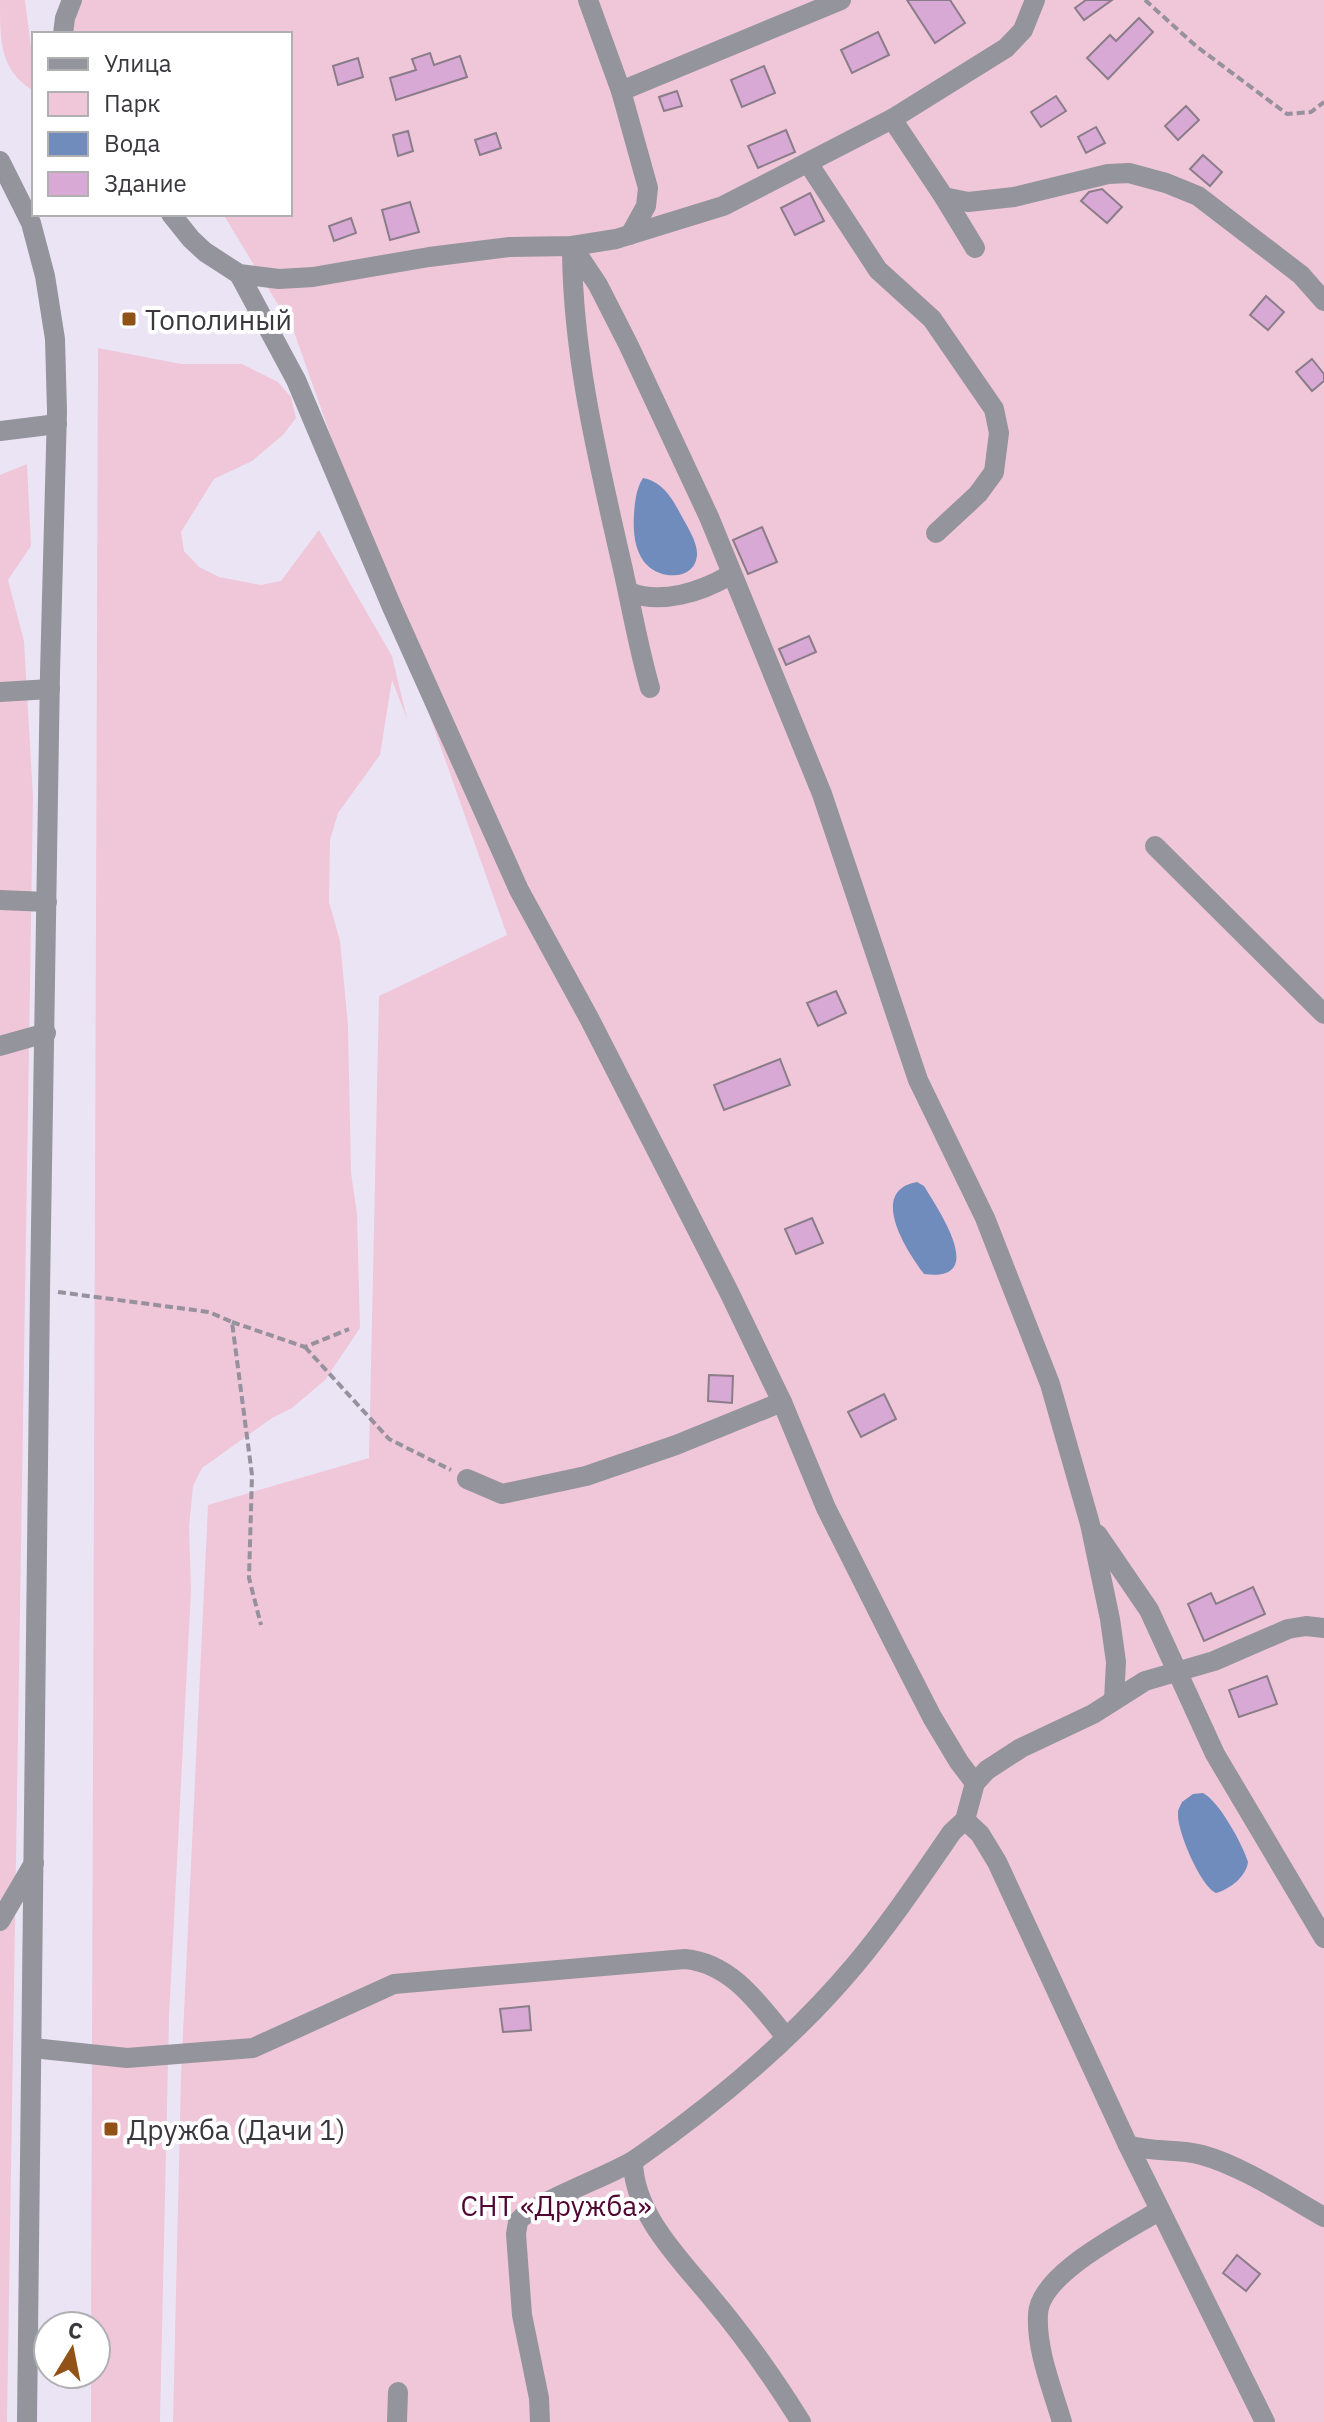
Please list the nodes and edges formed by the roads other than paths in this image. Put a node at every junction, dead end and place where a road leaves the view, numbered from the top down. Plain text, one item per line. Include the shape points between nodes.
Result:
1 (72, 0) edge
2 (588, 0) edge
3 (841, 0) edge
4 (1035, 0) edge
5 (63, 32) edge
6 (621, 91) junction
7 (892, 119) junction
8 (0, 161) edge
9 (808, 163) junction
10 (648, 188) junction
11 (944, 197) junction
12 (32, 208) edge
13 (173, 216) edge
14 (39, 218) edge
15 (679, 221) junction
16 (630, 235) junction
17 (572, 246) junction
18 (975, 248) dead end
19 (239, 274) junction
20 (1324, 301) edge
21 (57, 424) junction
22 (0, 431) edge
23 (936, 533) dead end
24 (730, 575) junction
25 (629, 592) junction
26 (650, 688) dead end
27 (50, 689) junction
28 (0, 692) edge
29 (1155, 846) dead end
30 (0, 900) edge
31 (47, 902) junction
32 (1324, 1014) edge
33 (46, 1033) junction
34 (1, 1052) edge
35 (782, 1402) junction
36 (467, 1479) road end
37 (1090, 1524) junction
38 (1324, 1628) edge
39 (1179, 1671) junction
40 (1114, 1700) junction
41 (975, 1783) junction
42 (965, 1820) junction
43 (35, 1862) junction
44 (0, 1921) edge
45 (1324, 1938) edge
46 (786, 2037) junction
47 (33, 2048) junction
48 (1128, 2145) junction
49 (633, 2162) junction
50 (1160, 2210) junction
51 (1324, 2217) edge
52 (398, 2392) dead end
53 (27, 2422) edge
54 (397, 2422) edge
55 (540, 2422) edge
56 (801, 2422) edge
57 (1062, 2422) edge
58 (1265, 2422) edge

1 - 5 street
2 - 6 street
3 - 6 street
4 - 7 street via 1023,30 1006,48
6 - 10 street
7 - 9 street
7 - 11 street
8 - 12 street
9 - 15 street via 723,206
9 - 23 street via 878,270 932,319 994,409 999,433 994,472
10 - 15 street
10 - 16 street via 646,206
11 - 18 street
11 - 20 street via 968,202 1014,197 1108,174 1129,173 1166,183 1198,196 1301,275
13 - 19 street via 205,252
14 - 21 street via 55,339
15 - 16 street
16 - 17 street
17 - 19 street via 510,247 313,277
17 - 24 street via 629,346 709,517
17 - 25 street via 576,342
19 - 35 street via 296,380 519,890
21 - 22 street
21 - 27 street
24 - 25 street via 674,596 642,598
24 - 37 street via 822,794 918,1080 985,1218 1050,1384
25 - 26 street
27 - 28 street
27 - 31 street
29 - 32 street
30 - 31 street
31 - 33 street
33 - 34 street
33 - 43 street
35 - 36 street via 586,1476 502,1494
35 - 41 street via 826,1508 932,1717
37 - 39 street via 1149,1610
37 - 40 street via 1116,1662
38 - 39 street via 1288,1629
39 - 40 street via 1145,1681
39 - 45 street via 1215,1754
40 - 41 street via 1005,1756
41 - 42 street
42 - 46 street via 855,1965
42 - 48 street via 997,1862
43 - 44 street
43 - 47 street
46 - 47 street via 728,1973 685,1959 394,1984 253,2048 127,2058
46 - 49 street via 701,2112
47 - 53 street
48 - 50 street
48 - 51 street via 1203,2155
49 - 55 street via 518,2222 522,2315
49 - 56 street via 633,2184 662,2236
50 - 57 street via 1062,2272 1044,2293 1038,2313 1042,2354
50 - 58 street
52 - 54 street

